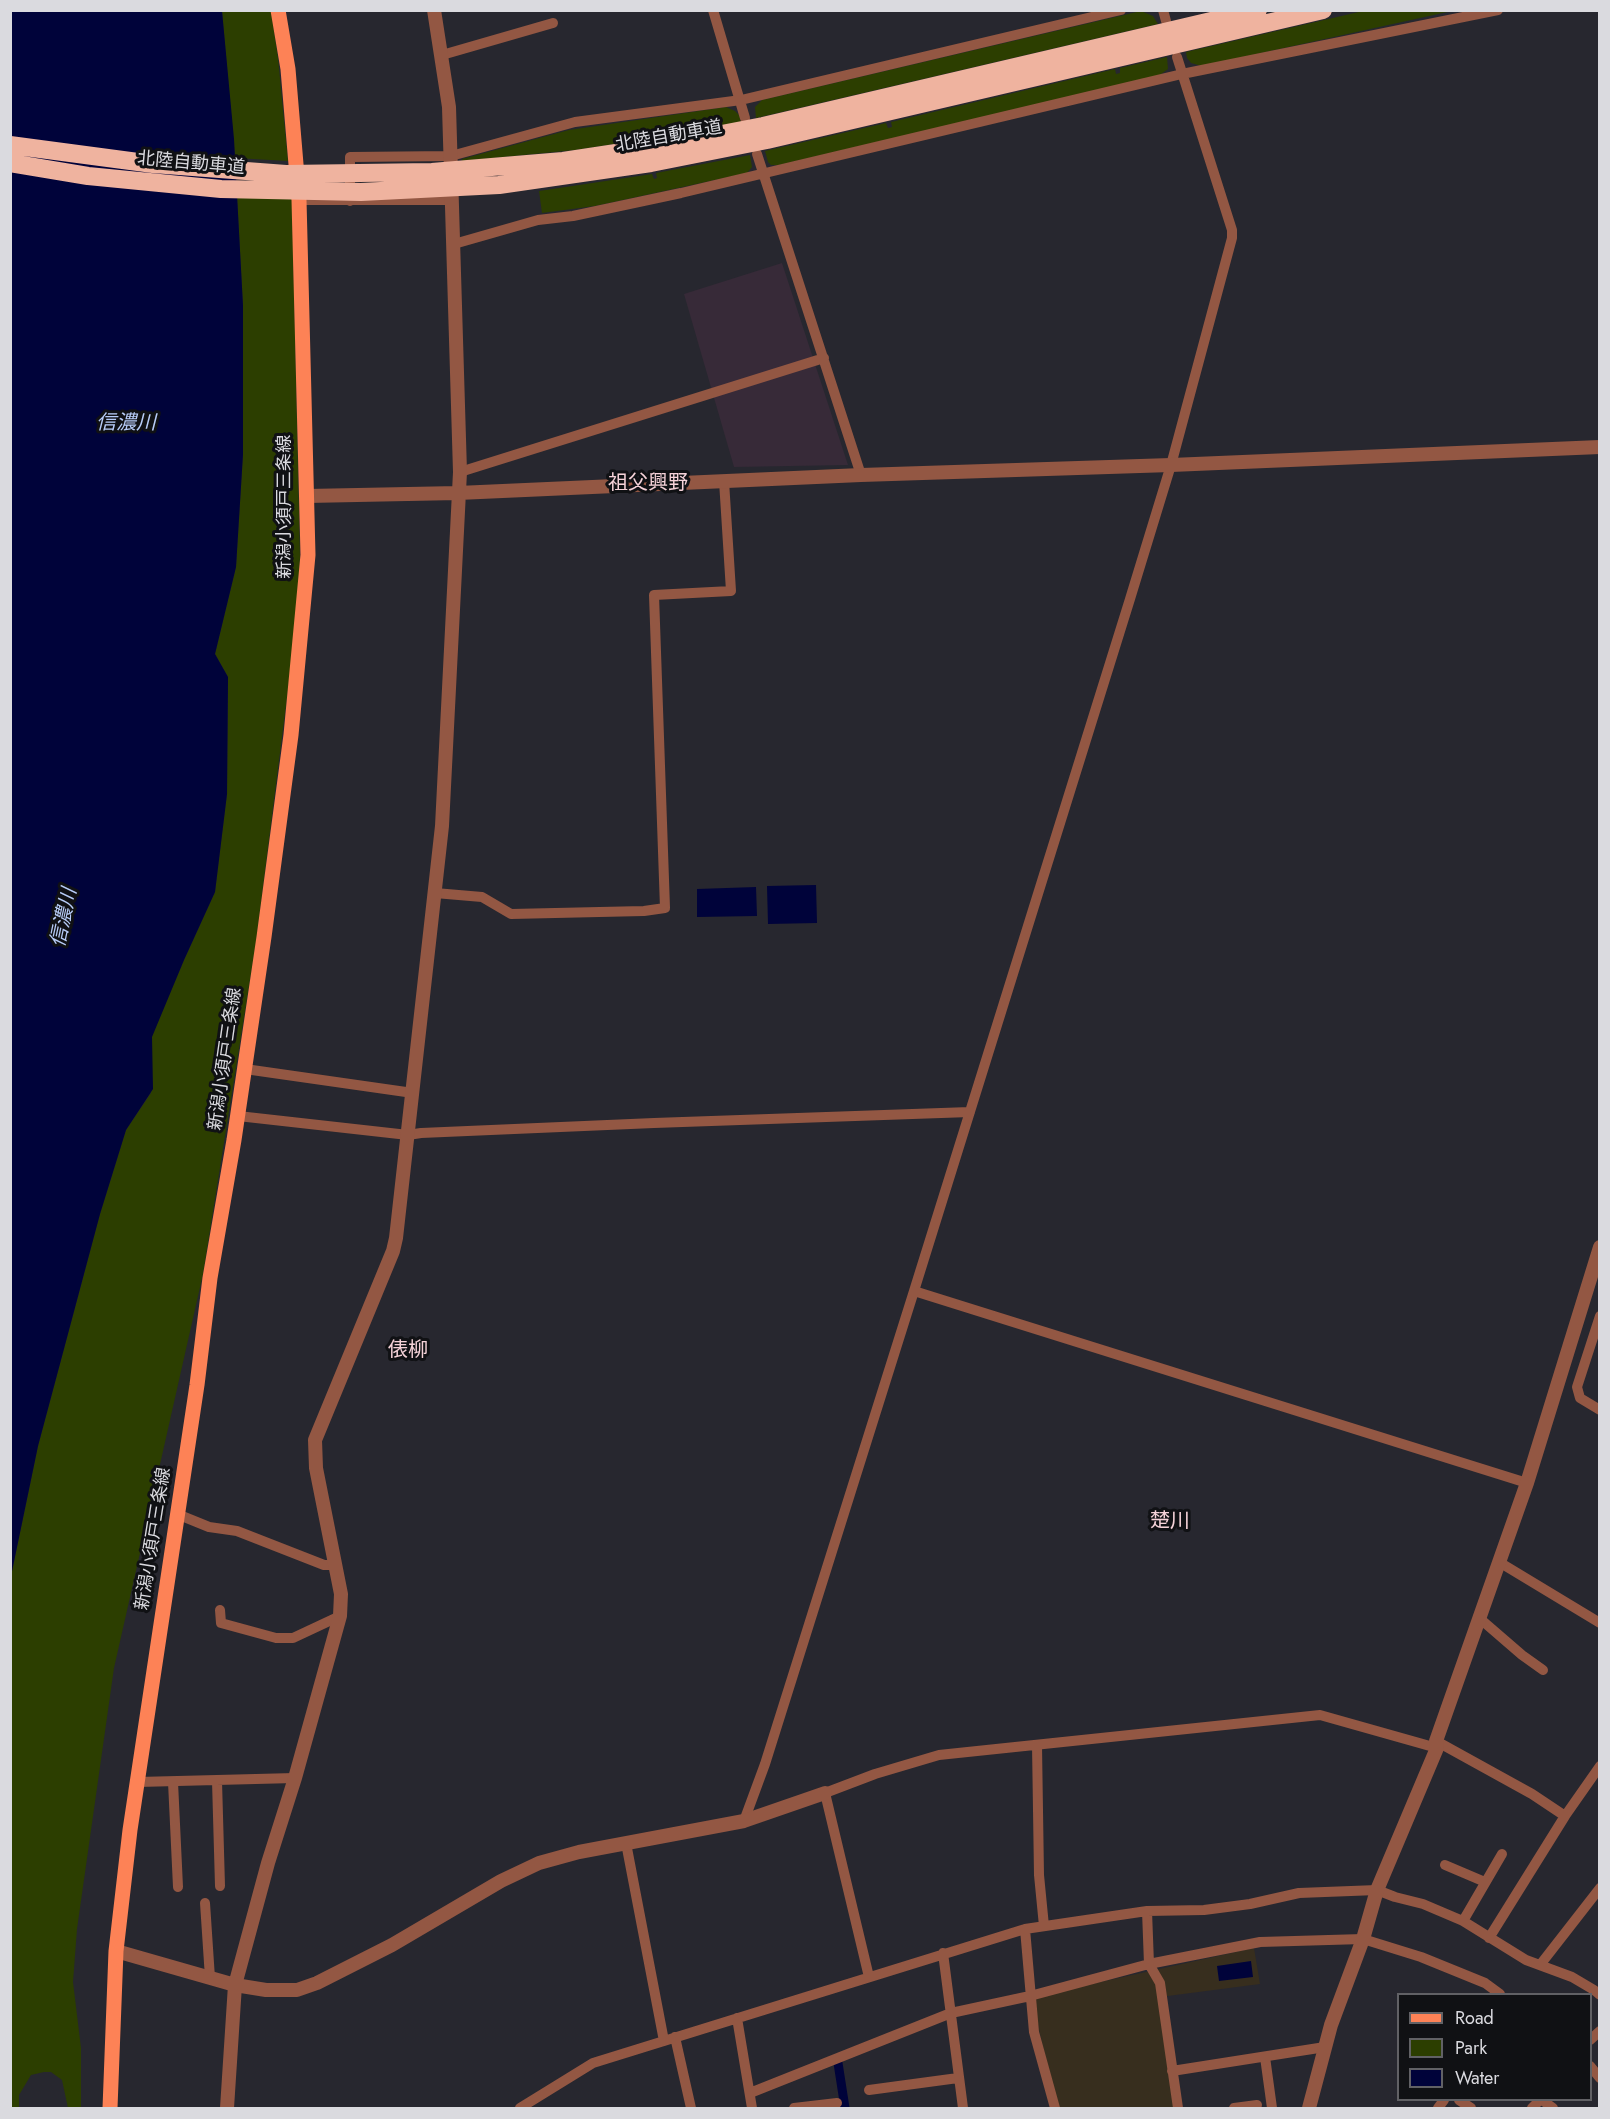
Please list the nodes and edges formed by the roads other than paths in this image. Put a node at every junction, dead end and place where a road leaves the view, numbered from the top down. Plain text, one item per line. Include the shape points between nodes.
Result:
1 (278, 10) edge
2 (434, 10) edge
3 (713, 10) edge
4 (1121, 10) edge
5 (1258, 10) edge
6 (1323, 10) edge
7 (1498, 10) edge
8 (553, 23) dead end
9 (442, 55) junction
10 (1177, 57) dead end
11 (1182, 74) junction
12 (741, 100) junction
13 (746, 118) dead end
14 (10, 144) edge
15 (757, 154) dead end
16 (451, 156) junction
17 (10, 163) edge
18 (564, 169) junction
19 (764, 172) junction
20 (299, 200) junction
21 (453, 200) junction
22 (350, 201) junction
23 (454, 244) junction
24 (824, 358) junction
25 (1599, 447) edge
26 (1171, 465) junction
27 (460, 472) junction
28 (861, 475) junction
29 (724, 481) junction
30 (458, 493) junction
31 (307, 496) junction
32 (435, 893) junction
33 (245, 1069) junction
34 (413, 1093) junction
35 (970, 1112) junction
36 (238, 1116) junction
37 (408, 1135) junction
38 (1599, 1247) edge
39 (914, 1291) junction
40 (1599, 1316) edge
41 (1596, 1341) edge
42 (1599, 1410) edge
43 (1527, 1483) junction
44 (177, 1514) junction
45 (1499, 1562) junction
46 (336, 1565) junction
47 (220, 1610) dead end
48 (340, 1616) junction
49 (1478, 1617) junction
50 (1599, 1623) edge
51 (1544, 1670) dead end
52 (1037, 1745) junction
53 (1436, 1745) junction
54 (1599, 1766) edge
55 (295, 1778) junction
56 (217, 1781) junction
57 (138, 1782) junction
58 (173, 1782) junction
59 (825, 1793) junction
60 (1565, 1816) junction
61 (744, 1821) junction
62 (626, 1843) junction
63 (1502, 1854) dead end
64 (1445, 1865) dead end
65 (1485, 1882) junction
66 (220, 1886) dead end
67 (178, 1887) dead end
68 (1599, 1888) edge
69 (1377, 1890) junction
70 (205, 1903) dead end
71 (1147, 1911) junction
72 (1463, 1922) junction
73 (1044, 1926) junction
74 (1025, 1929) junction
75 (1489, 1938) junction
76 (1363, 1939) junction
77 (117, 1951) junction
78 (943, 1953) junction
79 (1149, 1964) junction
80 (1540, 1965) junction
81 (869, 1977) junction
82 (210, 1978) junction
83 (235, 1985) junction
84 (1598, 1989) edge
85 (1498, 1993) edge
86 (1030, 1996) junction
87 (951, 2013) junction
88 (737, 2018) junction
89 (669, 2039) junction
90 (1325, 2047) junction
91 (1265, 2057) junction
92 (1172, 2071) junction
93 (958, 2078) junction
94 (869, 2090) dead end
95 (750, 2093) junction
96 (837, 2103) dead end
97 (1257, 2105) dead end
98 (110, 2109) edge
99 (227, 2109) edge
100 (520, 2109) edge
101 (691, 2109) edge
102 (752, 2109) edge
103 (794, 2109) edge
104 (963, 2109) edge
105 (1055, 2109) edge
106 (1178, 2109) edge
107 (1234, 2109) edge
108 (1272, 2109) edge
109 (1309, 2109) edge

1 - 20 main road, 新潟小須戸三条線 via 288,69
2 - 9 street
3 - 12 street
4 - 12 street
5 - 18 highway, 北陸自動車道
6 - 18 highway, 北陸自動車道 via 767,140 651,163
7 - 11 street
8 - 9 street
9 - 16 street
10 - 11 street
11 - 19 street
11 - 26 street via 1232,238
12 - 13 street
12 - 16 street via 575,122
14 - 18 highway, 北陸自動車道 via 153,164 286,174
15 - 19 street
16 - 21 street
16 - 22 street via 350,157
17 - 18 highway, 北陸自動車道 via 153,183 286,191 432,190 499,185
19 - 23 street via 573,216 538,220
19 - 24 street
20 - 22 street
20 - 31 main road, 新潟小須戸三条線
21 - 22 street
21 - 23 street
23 - 27 street
24 - 27 street
24 - 28 street
25 - 26 street
26 - 28 street
26 - 35 street
27 - 30 street
28 - 29 street
29 - 30 street
29 - 32 street via 730,591 654,595 665,908 511,914 482,897
30 - 31 street
30 - 32 street via 449,714
31 - 33 main road, 新潟小須戸三条線 via 308,555 291,735
32 - 34 street
33 - 34 street
33 - 36 main road, 新潟小須戸三条線
34 - 37 street
35 - 37 street
35 - 39 street
36 - 37 street
36 - 44 main road, 新潟小須戸三条線 via 210,1278
37 - 46 street via 393,1251 315,1440 316,1468
38 - 43 street
39 - 43 street
39 - 61 street
40 - 41 street
41 - 42 street via 1577,1387 1580,1398
43 - 45 street
44 - 46 street via 209,1527 237,1531 324,1565
44 - 57 main road, 新潟小須戸三条線
45 - 49 street
45 - 50 street
46 - 48 street via 342,1603
47 - 48 street via 221,1623 276,1638 293,1638
48 - 55 street
49 - 51 street
49 - 53 street
52 - 53 street via 1320,1715
52 - 59 street via 939,1755
52 - 73 street via 1039,1875
53 - 60 street via 1532,1794
53 - 69 street
54 - 60 street
55 - 56 street
55 - 83 street
56 - 58 street
56 - 66 street
57 - 58 street
57 - 77 main road, 新潟小須戸三条線
58 - 67 street
59 - 61 street
59 - 81 street
60 - 75 street
61 - 62 street
62 - 83 street via 539,1863 317,1983 297,1990
62 - 89 street
63 - 65 street
64 - 65 street
65 - 72 street
68 - 80 street
69 - 71 street via 1299,1893 1204,1910
69 - 72 street
69 - 76 street
70 - 82 street
71 - 73 street
71 - 79 street
72 - 75 street
73 - 74 street
74 - 78 street
74 - 86 street
75 - 80 street
76 - 79 street via 1260,1942
76 - 85 street via 1421,1957 1485,1983
76 - 90 street
77 - 82 street
77 - 98 main road, 新潟小須戸三条線
78 - 81 street
78 - 87 street
79 - 86 street
79 - 92 street via 1160,1983
80 - 84 street
81 - 88 street
82 - 83 street
83 - 99 street
86 - 87 street
86 - 105 street via 1034,2032
87 - 93 street
87 - 95 street
88 - 89 street
88 - 95 street
89 - 100 street via 593,2063
89 - 101 street
90 - 91 street
90 - 109 street
91 - 92 street
91 - 108 street
92 - 106 street
93 - 94 street
93 - 104 street
95 - 102 street
96 - 103 street
97 - 107 street

